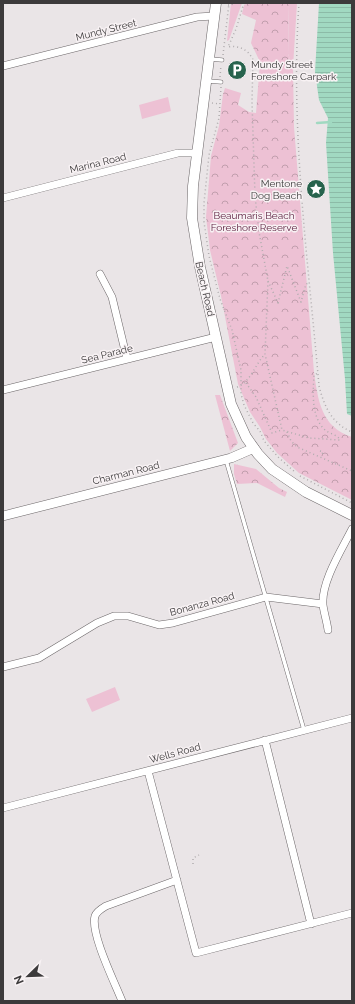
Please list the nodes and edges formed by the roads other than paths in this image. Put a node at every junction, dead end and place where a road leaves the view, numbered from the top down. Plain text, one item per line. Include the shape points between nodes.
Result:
1 (216, 3) edge
2 (214, 16) junction
3 (209, 59) junction
4 (222, 60) road end
5 (3, 66) edge
6 (207, 81) junction
7 (221, 82) road end
8 (197, 154) junction
9 (3, 198) edge
10 (100, 274) dead end
11 (216, 337) junction
12 (127, 359) junction
13 (3, 390) edge
14 (254, 448) junction
15 (226, 459) junction
16 (352, 515) edge
17 (3, 516) edge
18 (352, 529) edge
19 (266, 597) junction
20 (323, 604) junction
21 (328, 630) dead end
22 (3, 667) edge
23 (352, 718) edge
24 (304, 730) junction
25 (265, 740) junction
26 (148, 771) junction
27 (3, 808) edge
28 (177, 880) junction
29 (352, 913) edge
30 (311, 924) junction
31 (122, 1001) edge

1 - 2 main road, Beach Road
2 - 3 main road, Beach Road
2 - 5 street, Mundy Street via 197,17
3 - 4 lane
3 - 6 main road, Beach Road
6 - 7 lane
6 - 8 main road, Beach Road
8 - 9 street, Marina Road via 178,154
8 - 11 main road, Beach Road via 193,186 193,226
10 - 12 street via 112,297
11 - 12 street, Sea Parade
11 - 14 main road, Beach Road via 234,411
12 - 13 street, Sea Parade
14 - 15 main road, Charman Road
14 - 16 main road, Beach Road via 265,462 284,478
15 - 17 main road, Charman Road
15 - 19 lane
18 - 20 street via 330,574
19 - 20 street, Bonanza Road
19 - 22 street, Bonanza Road via 166,624 158,625 128,616 114,616 96,623 39,658
19 - 24 lane
20 - 21 street
23 - 24 street, Wells Road
24 - 25 street, Wells Road
25 - 26 street, Wells Road
25 - 30 street
26 - 27 street, Wells Road
26 - 28 street
28 - 30 street via 196,953
28 - 31 street via 106,906 97,912 94,918 97,939
29 - 30 street

